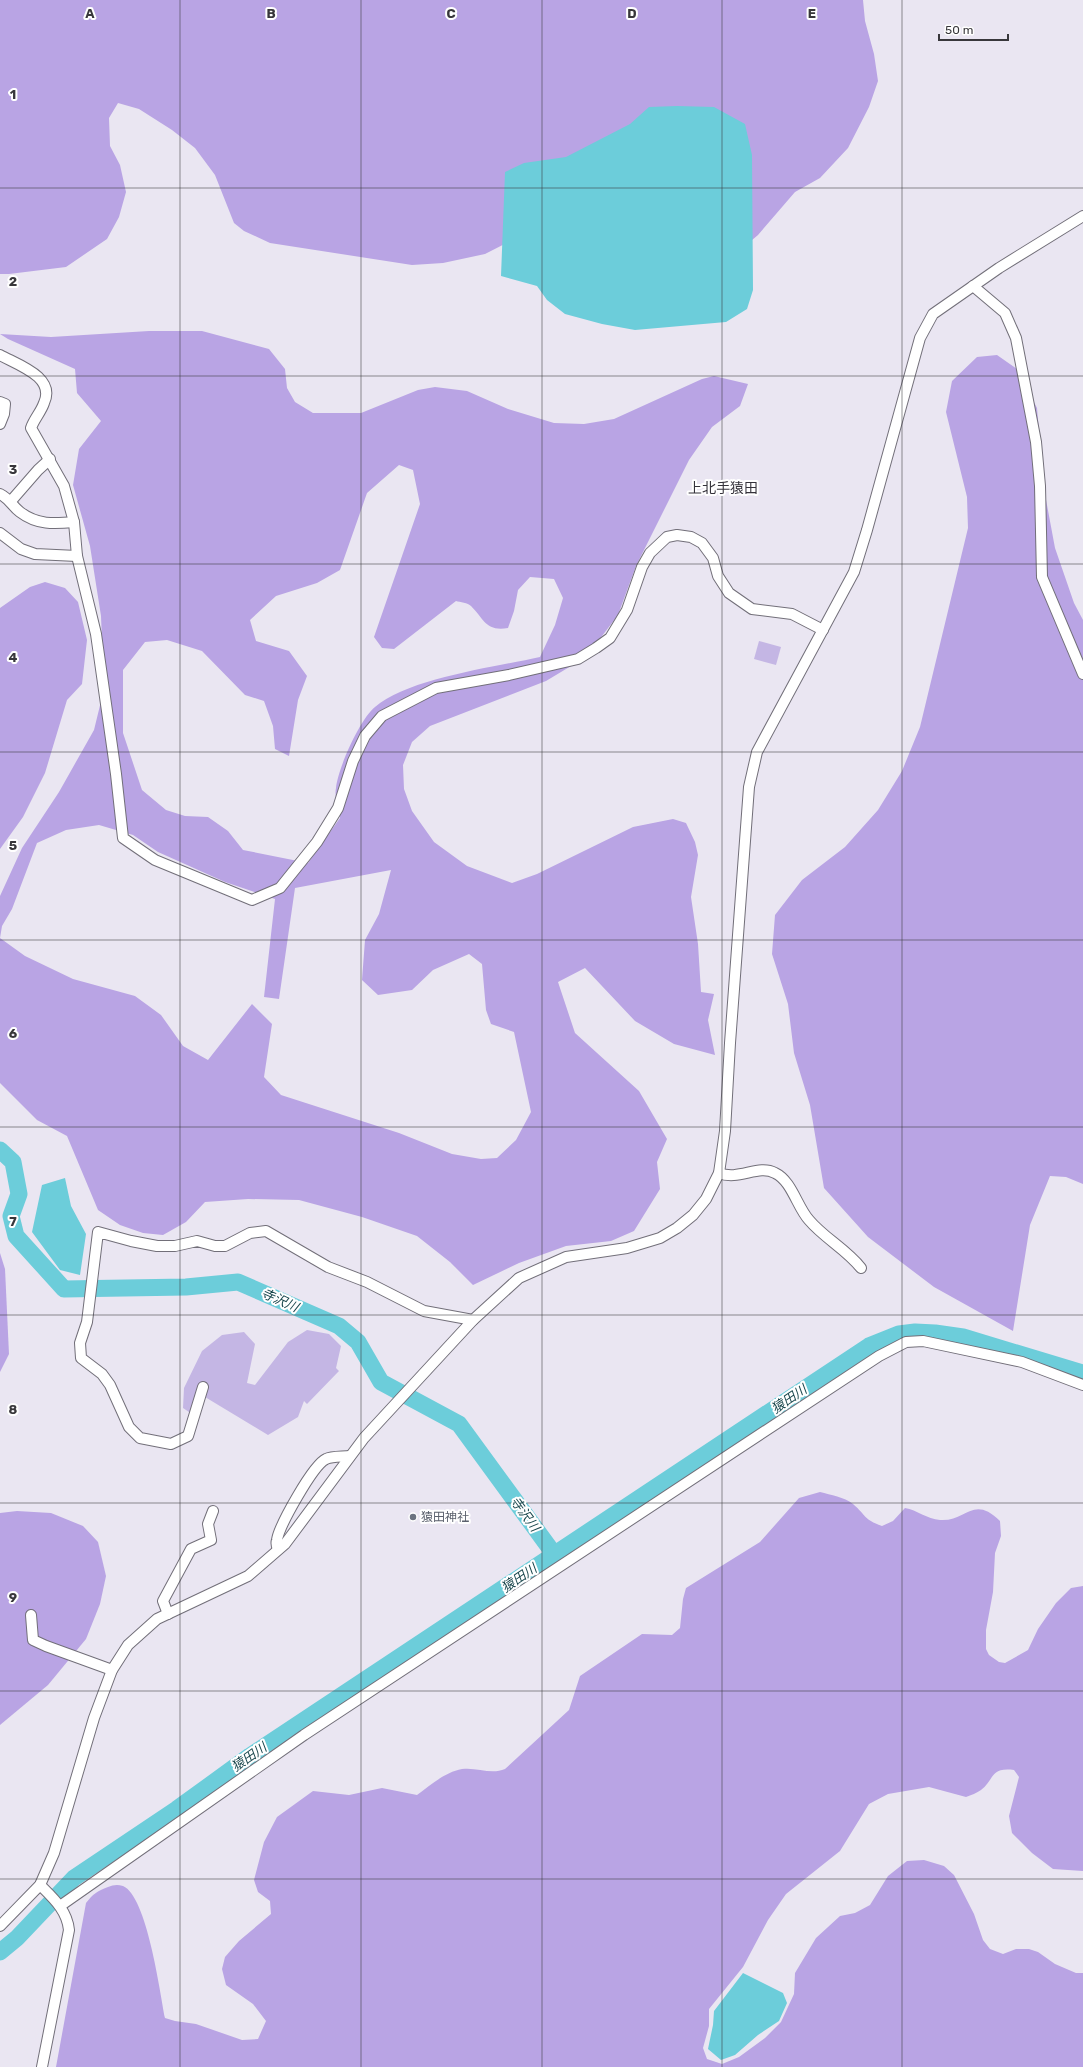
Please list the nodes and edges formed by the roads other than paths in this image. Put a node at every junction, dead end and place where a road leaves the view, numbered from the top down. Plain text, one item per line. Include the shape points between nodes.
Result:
1 (1083, 216) edge
2 (973, 286) junction
3 (0, 355) edge
4 (0, 402) edge
5 (0, 424) edge
6 (50, 459) junction
7 (0, 494) edge
8 (11, 501) junction
9 (74, 522) junction
10 (0, 534) edge
11 (77, 556) junction
12 (823, 630) junction
13 (1083, 674) edge
14 (719, 1173) junction
15 (861, 1268) dead end
16 (474, 1320) junction
17 (1083, 1385) edge
18 (203, 1387) dead end
19 (350, 1456) junction
20 (213, 1511) dead end
21 (278, 1550) junction
22 (168, 1614) junction
23 (32, 1616) dead end
24 (112, 1670) junction
25 (40, 1885) junction
26 (56, 1901) junction
27 (0, 1926) edge
28 (42, 2067) edge

1 - 2 street
2 - 12 street via 933,314 920,338 854,572
2 - 13 street via 1005,313 1016,338 1024,369 1036,442 1040,486 1042,577
3 - 6 street via 44,382 48,393 31,428
4 - 5 street via 5,404
6 - 8 street
6 - 9 street via 64,486
7 - 8 street
8 - 9 street via 20,512 36,522
9 - 11 street
10 - 11 street via 21,550 35,554
11 - 12 street via 96,634 123,838 155,860 252,900 280,888 317,842 338,808 352,761 365,736 382,716 436,688 578,659 596,648 610,638 627,610 642,567 650,553 667,537 691,537 702,543 713,558 718,576 729,593 752,609 792,614
12 - 14 street via 757,752 749,786 725,1131
14 - 15 street via 728,1177 761,1170 776,1173 783,1179 809,1220 851,1255
14 - 16 street via 706,1199 693,1215 677,1228 660,1238 633,1246 566,1257 538,1268 520,1278
16 - 18 street via 424,1311 367,1282 328,1267 266,1231 250,1233 225,1246 197,1241 175,1246 157,1246 98,1232 87,1322 80,1343 81,1358 102,1374 110,1385 129,1427 140,1438 171,1444 188,1436
16 - 19 street
17 - 26 street via 1022,1362 923,1341 906,1342 879,1356
19 - 21 street
19 - 21 street via 326,1459 314,1468 281,1529 276,1541
20 - 22 street via 208,1524 211,1540 191,1549 162,1601
21 - 22 street via 248,1576
22 - 24 street via 157,1619 128,1645
23 - 24 street via 33,1640
24 - 25 street via 94,1718 54,1853
25 - 26 street
25 - 27 street
26 - 28 street via 69,1930

